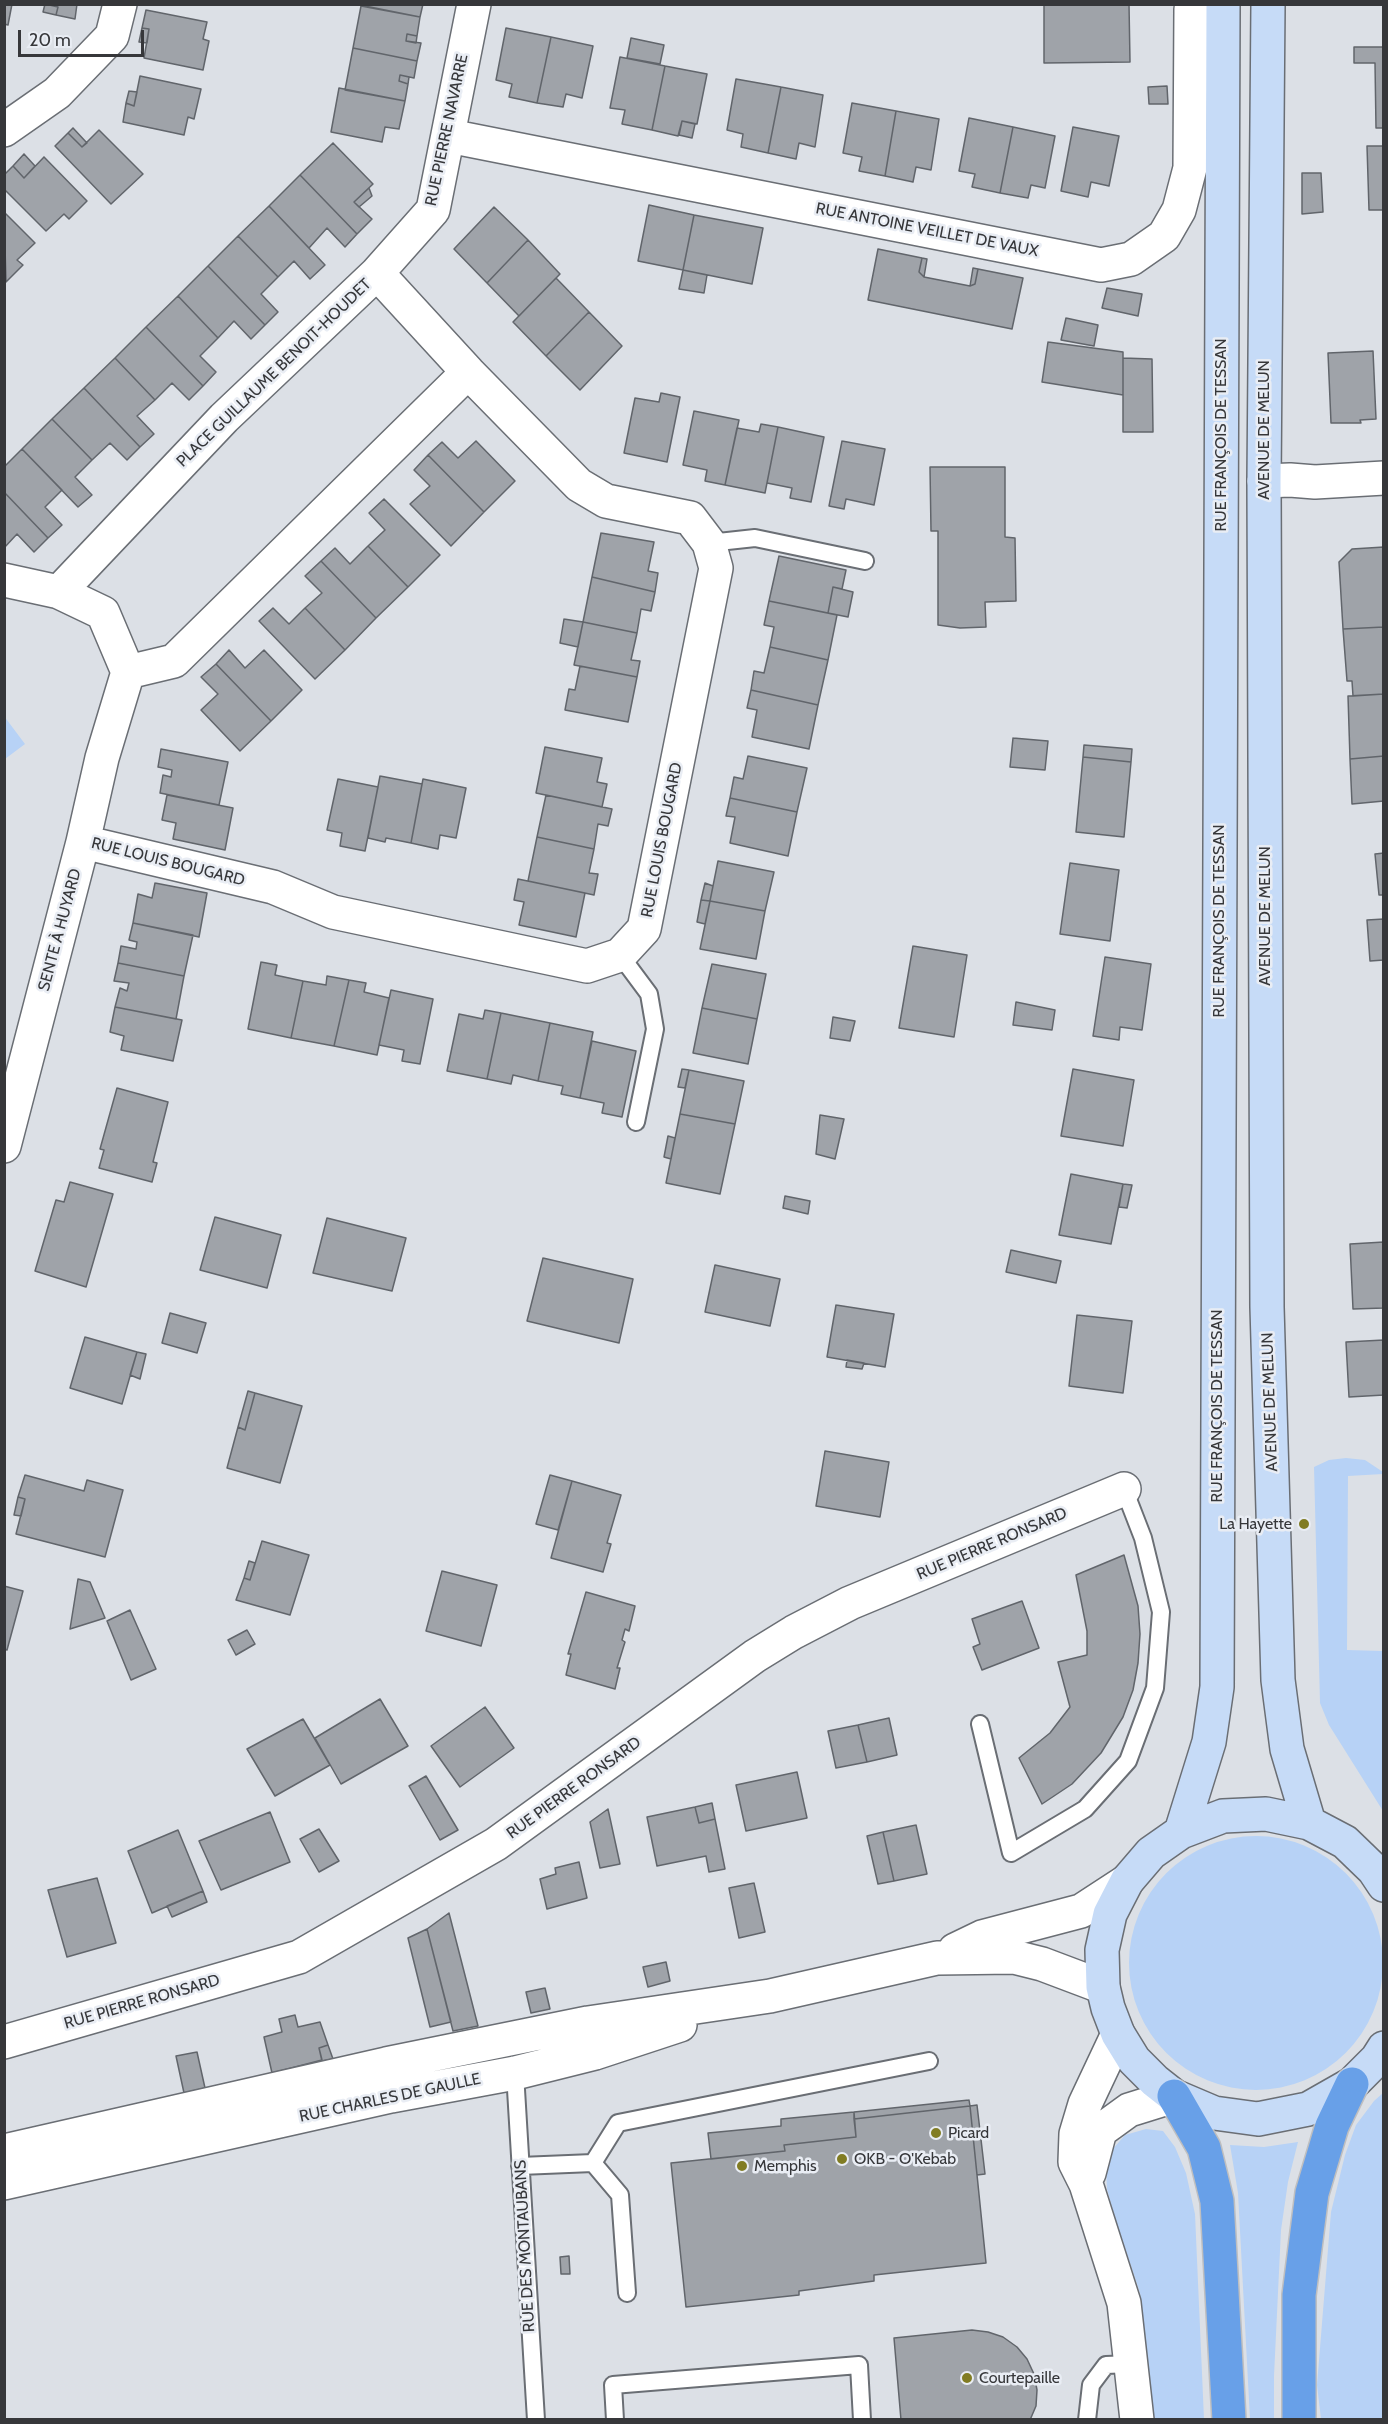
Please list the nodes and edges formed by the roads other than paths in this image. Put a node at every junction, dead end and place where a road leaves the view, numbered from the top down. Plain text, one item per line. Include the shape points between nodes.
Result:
1 (120, 4) edge
2 (474, 4) edge
3 (1194, 4) edge
4 (1223, 4) edge
5 (1268, 4) edge
6 (4, 130) edge
7 (449, 136) junction
8 (377, 273) junction
9 (468, 372) junction
10 (1383, 478) edge
11 (1264, 481) junction
12 (709, 543) junction
13 (865, 561) dead end
14 (4, 580) edge
15 (59, 592) junction
16 (128, 672) junction
17 (83, 842) junction
18 (620, 955) junction
19 (636, 1122) dead end
20 (4, 1146) edge
21 (1124, 1489) joint
22 (980, 1724) dead end
23 (1309, 1823) junction
24 (1181, 1832) junction
25 (1127, 1881) junction
26 (1383, 1885) edge
27 (937, 1958) junction
28 (1103, 1988) junction
29 (770, 1996) junction
30 (1118, 2034) junction
31 (4, 2042) edge
32 (1381, 2055) edge
33 (929, 2061) dead end
34 (515, 2073) junction
35 (1352, 2084) junction
36 (1174, 2096) junction
37 (4, 2151) edge
38 (593, 2163) junction
39 (520, 2166) junction
40 (4, 2183) edge
41 (1086, 2184) junction
42 (627, 2293) dead end
43 (1131, 2364) junction
44 (536, 2420) edge
45 (615, 2420) edge
46 (862, 2420) edge
47 (1087, 2420) edge
48 (1137, 2420) edge
49 (1229, 2420) edge
50 (1299, 2420) edge

1 - 6 street via 112,36 57,93
2 - 7 street, RUE PIERRE NAVARRE
3 - 7 street, RUE ANTOINE VEILLET DE VAUX via 1190,168 1179,210 1164,236 1139,254 1101,265
4 - 24 main road, RUE FRANÇOIS DE TESSAN via 1217,1687 1209,1742
5 - 11 main road, AVENUE DE MELUN
7 - 8 street, RUE PIERRE NAVARRE via 433,210
8 - 9 street, PLACE GUILLAUME BENOIT-HOUDET
8 - 15 street, PLACE GUILLAUME BENOIT-HOUDET via 224,418
9 - 12 street, RUE LOUIS BOUGARD via 579,485 606,501 690,518
9 - 16 street via 174,661
10 - 11 street
11 - 23 main road, AVENUE DE MELUN via 1267,1307 1278,1680 1287,1749
12 - 13 lane via 755,538
12 - 18 street, RUE LOUIS BOUGARD via 716,568 644,929
14 - 15 street
15 - 16 street via 103,613
16 - 17 street, SENTE À HUYARD via 102,758
17 - 18 street, RUE LOUIS BOUGARD via 273,887 333,912 587,966
17 - 20 street, SENTE À HUYARD
18 - 19 lane via 649,994 656,1029
21 - 22 lane via 1143,1538 1161,1612 1155,1688 1128,1761 1085,1809 1011,1853
21 - 31 street, RUE PIERRE RONSARD via 850,1603 794,1632 755,1656 496,1844 299,1957
23 - 24 main road via 1266,1814 1223,1816
23 - 26 main road via 1345,1842 1374,1870
24 - 25 main road via 1151,1853
25 - 27 street, RUE CHARLES DE GAULLE via 1081,1911 982,1937
25 - 28 main road via 1110,1914 1102,1950
27 - 28 street, RUE CHARLES DE GAULLE via 1014,1958 1042,1964
27 - 29 street, RUE CHARLES DE GAULLE
28 - 30 main road
29 - 34 street, RUE CHARLES DE GAULLE via 595,2053
29 - 37 street, RUE CHARLES DE GAULLE via 577,2025
30 - 36 main road via 1134,2060
30 - 41 street via 1085,2104 1076,2134 1075,2162
32 - 35 main road
33 - 38 lane via 618,2123
34 - 39 lane, RUE DES MONTAUBANS
34 - 40 street, RUE CHARLES DE GAULLE via 391,2096
35 - 36 main road via 1308,2109 1258,2119 1214,2113
35 - 50 highway via 1332,2126 1312,2193 1299,2295
36 - 41 street via 1129,2110 1100,2131
36 - 49 highway via 1204,2148 1217,2201
38 - 39 lane
38 - 42 lane via 620,2195
39 - 44 lane, RUE DES MONTAUBANS
41 - 43 street via 1124,2303
43 - 47 lane via 1106,2365 1091,2385
43 - 48 street
45 - 46 lane via 613,2385 859,2365

